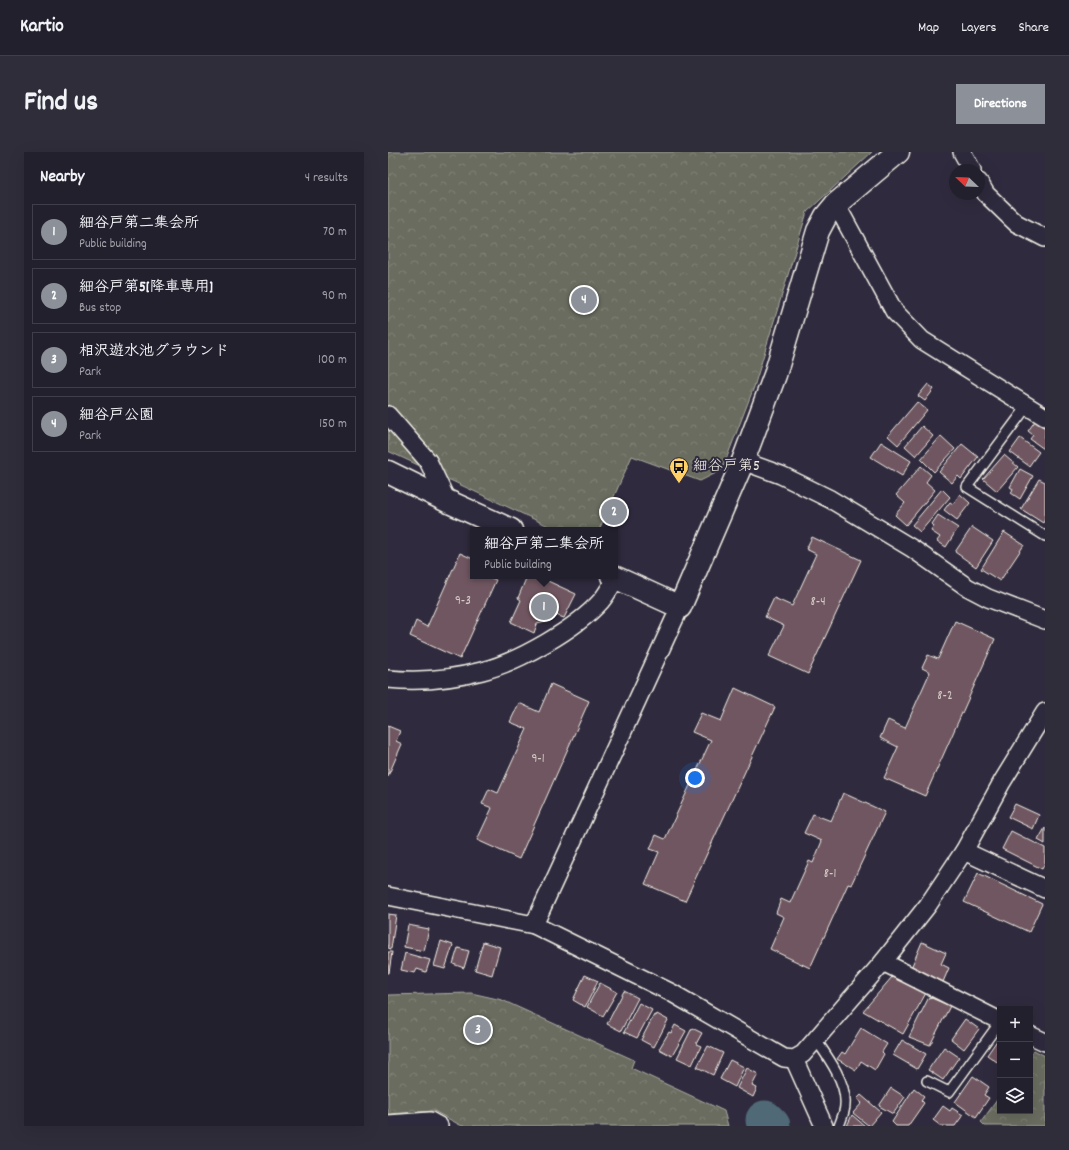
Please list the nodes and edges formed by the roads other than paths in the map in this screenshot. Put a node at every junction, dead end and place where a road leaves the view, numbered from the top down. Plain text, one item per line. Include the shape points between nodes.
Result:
1 (898, 152) edge
2 (962, 152) edge
3 (969, 164) edge
4 (985, 192) edge
5 (836, 204) junction
6 (1045, 238) edge
7 (1028, 405) junction
8 (388, 415) edge
9 (1045, 417) edge
10 (743, 461) junction
11 (388, 472) edge
12 (447, 501) junction
13 (504, 527) edge
14 (1045, 536) edge
15 (613, 579) edge
16 (618, 579) edge
17 (680, 607) junction
18 (1045, 620) edge
19 (388, 679) edge
20 (1045, 712) edge
21 (964, 851) junction
22 (1045, 889) edge
23 (388, 896) edge
24 (534, 925) junction
25 (883, 962) junction
26 (997, 1019) edge
27 (997, 1025) edge
28 (1033, 1036) edge
29 (816, 1040) junction
30 (1045, 1042) edge
31 (794, 1059) junction
32 (927, 1080) dead end
33 (388, 1124) edge
34 (439, 1126) edge
35 (824, 1126) edge
36 (838, 1126) edge

1 - 5 street
2 - 3 street
4 - 6 street via 1016,223
5 - 7 street via 894,311 922,340
5 - 10 street via 818,231 775,375
7 - 9 street
7 - 14 lane via 967,487
8 - 12 street via 428,461
10 - 17 street
10 - 18 street via 830,498 913,549 967,587
11 - 12 street
12 - 13 street
15 - 19 street via 600,602 568,630 507,662 482,671 440,679
16 - 17 street
17 - 24 street
20 - 21 street
21 - 22 street
21 - 25 street via 928,905
23 - 24 street
24 - 31 street via 672,993 784,1058
25 - 26 street
25 - 29 street
27 - 32 lane via 949,1092
28 - 30 street
29 - 31 street via 803,1054
29 - 36 lane via 829,1059 844,1091 845,1106
31 - 35 street
33 - 34 street via 430,1121

